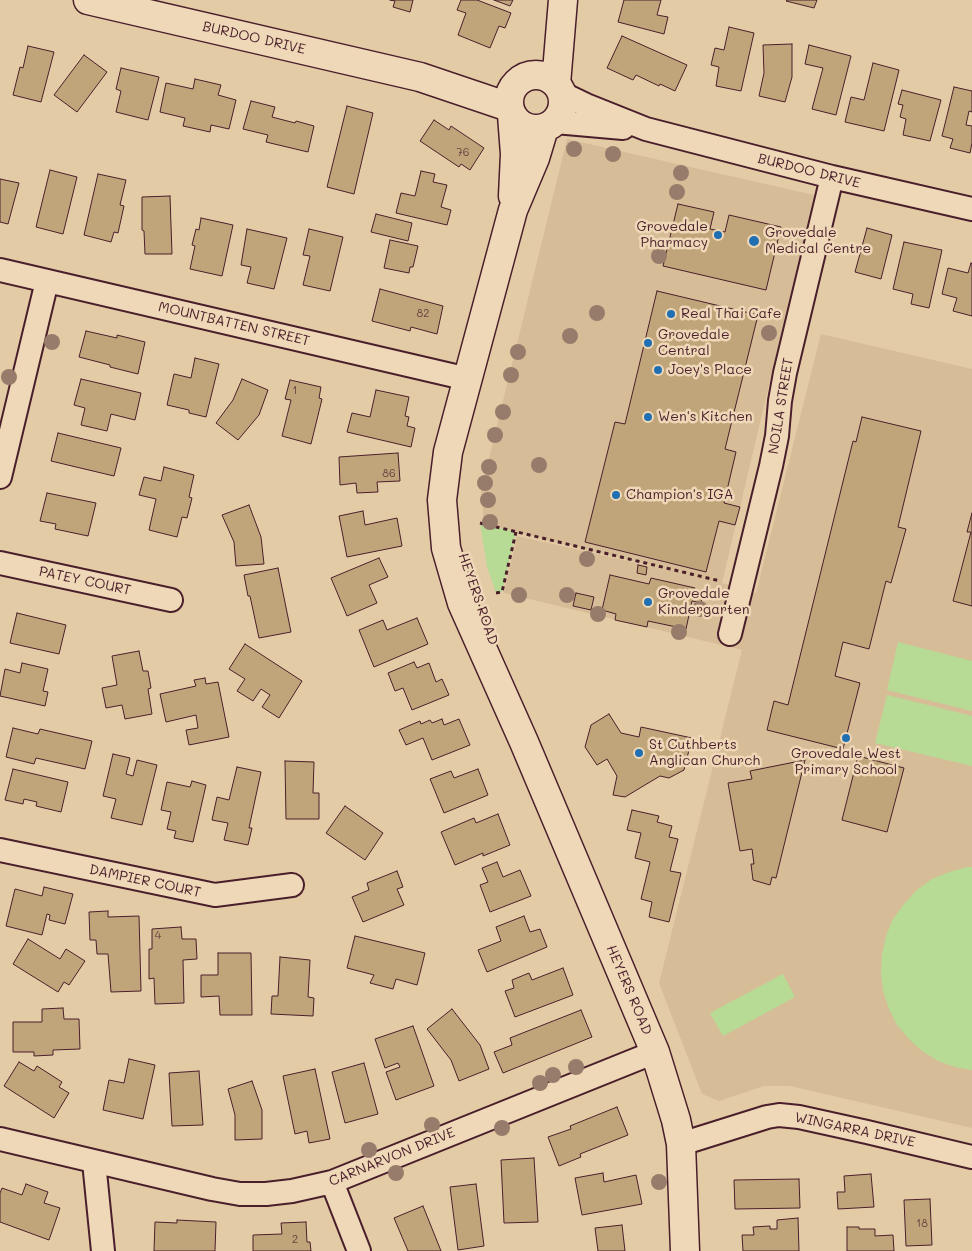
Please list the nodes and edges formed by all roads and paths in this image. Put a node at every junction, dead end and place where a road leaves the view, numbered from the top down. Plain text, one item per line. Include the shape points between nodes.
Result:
1 (88, 0) edge
2 (563, 0) edge
3 (558, 89) junction
4 (516, 96) junction
5 (549, 125) junction
6 (646, 129) junction
7 (832, 177) junction
8 (972, 208) edge
9 (513, 210) junction
10 (0, 270) edge
11 (47, 281) junction
12 (466, 386) junction
13 (0, 477) edge
14 (480, 523) dead end
15 (516, 532) junction
16 (0, 563) edge
17 (742, 586) junction
18 (496, 593) dead end
19 (170, 600) dead end
20 (730, 634) dead end
21 (0, 850) edge
22 (292, 885) dead end
23 (655, 1052) junction
24 (0, 1139) edge
25 (680, 1144) junction
26 (972, 1157) edge
27 (94, 1162) junction
28 (332, 1182) junction
29 (103, 1251) edge
30 (359, 1251) edge
31 (685, 1251) edge

1 - 4 street, BURDOO DRIVE
2 - 3 street, HEYERS ROAD
2 - 4 street, HEYERS ROAD via 541,57
3 - 4 street via 543,76
3 - 5 street, HEYERS ROAD via 562,108
3 - 6 street, BURDOO DRIVE via 586,105
4 - 5 street via 518,122 535,129
4 - 9 street, HEYERS ROAD
5 - 6 street, BURDOO DRIVE
5 - 9 street, HEYERS ROAD
6 - 7 street, BURDOO DRIVE
7 - 8 street, BURDOO DRIVE
7 - 17 street, NOILA STREET via 785,373 777,436
9 - 12 street, HEYERS ROAD
10 - 11 street, MOUNTBATTEN STREET
11 - 12 street, MOUNTBATTEN STREET
11 - 13 street
12 - 23 street, HEYERS ROAD via 457,499 460,546 524,742
14 - 15 path
15 - 17 path
15 - 18 path via 502,592
16 - 19 street, PATEY COURT
17 - 20 street, NOILA STREET
21 - 22 street, DAMPIER COURT via 215,895
23 - 25 street, HEYERS ROAD via 674,1111
23 - 28 street, CARNARVON DRIVE
24 - 27 street, CARNARVON DRIVE
25 - 26 street, WINGARRA DRIVE via 778,1115
25 - 31 street, HEYERS ROAD
27 - 28 street, CARNARVON DRIVE via 240,1194 292,1191
27 - 29 street
28 - 30 street

